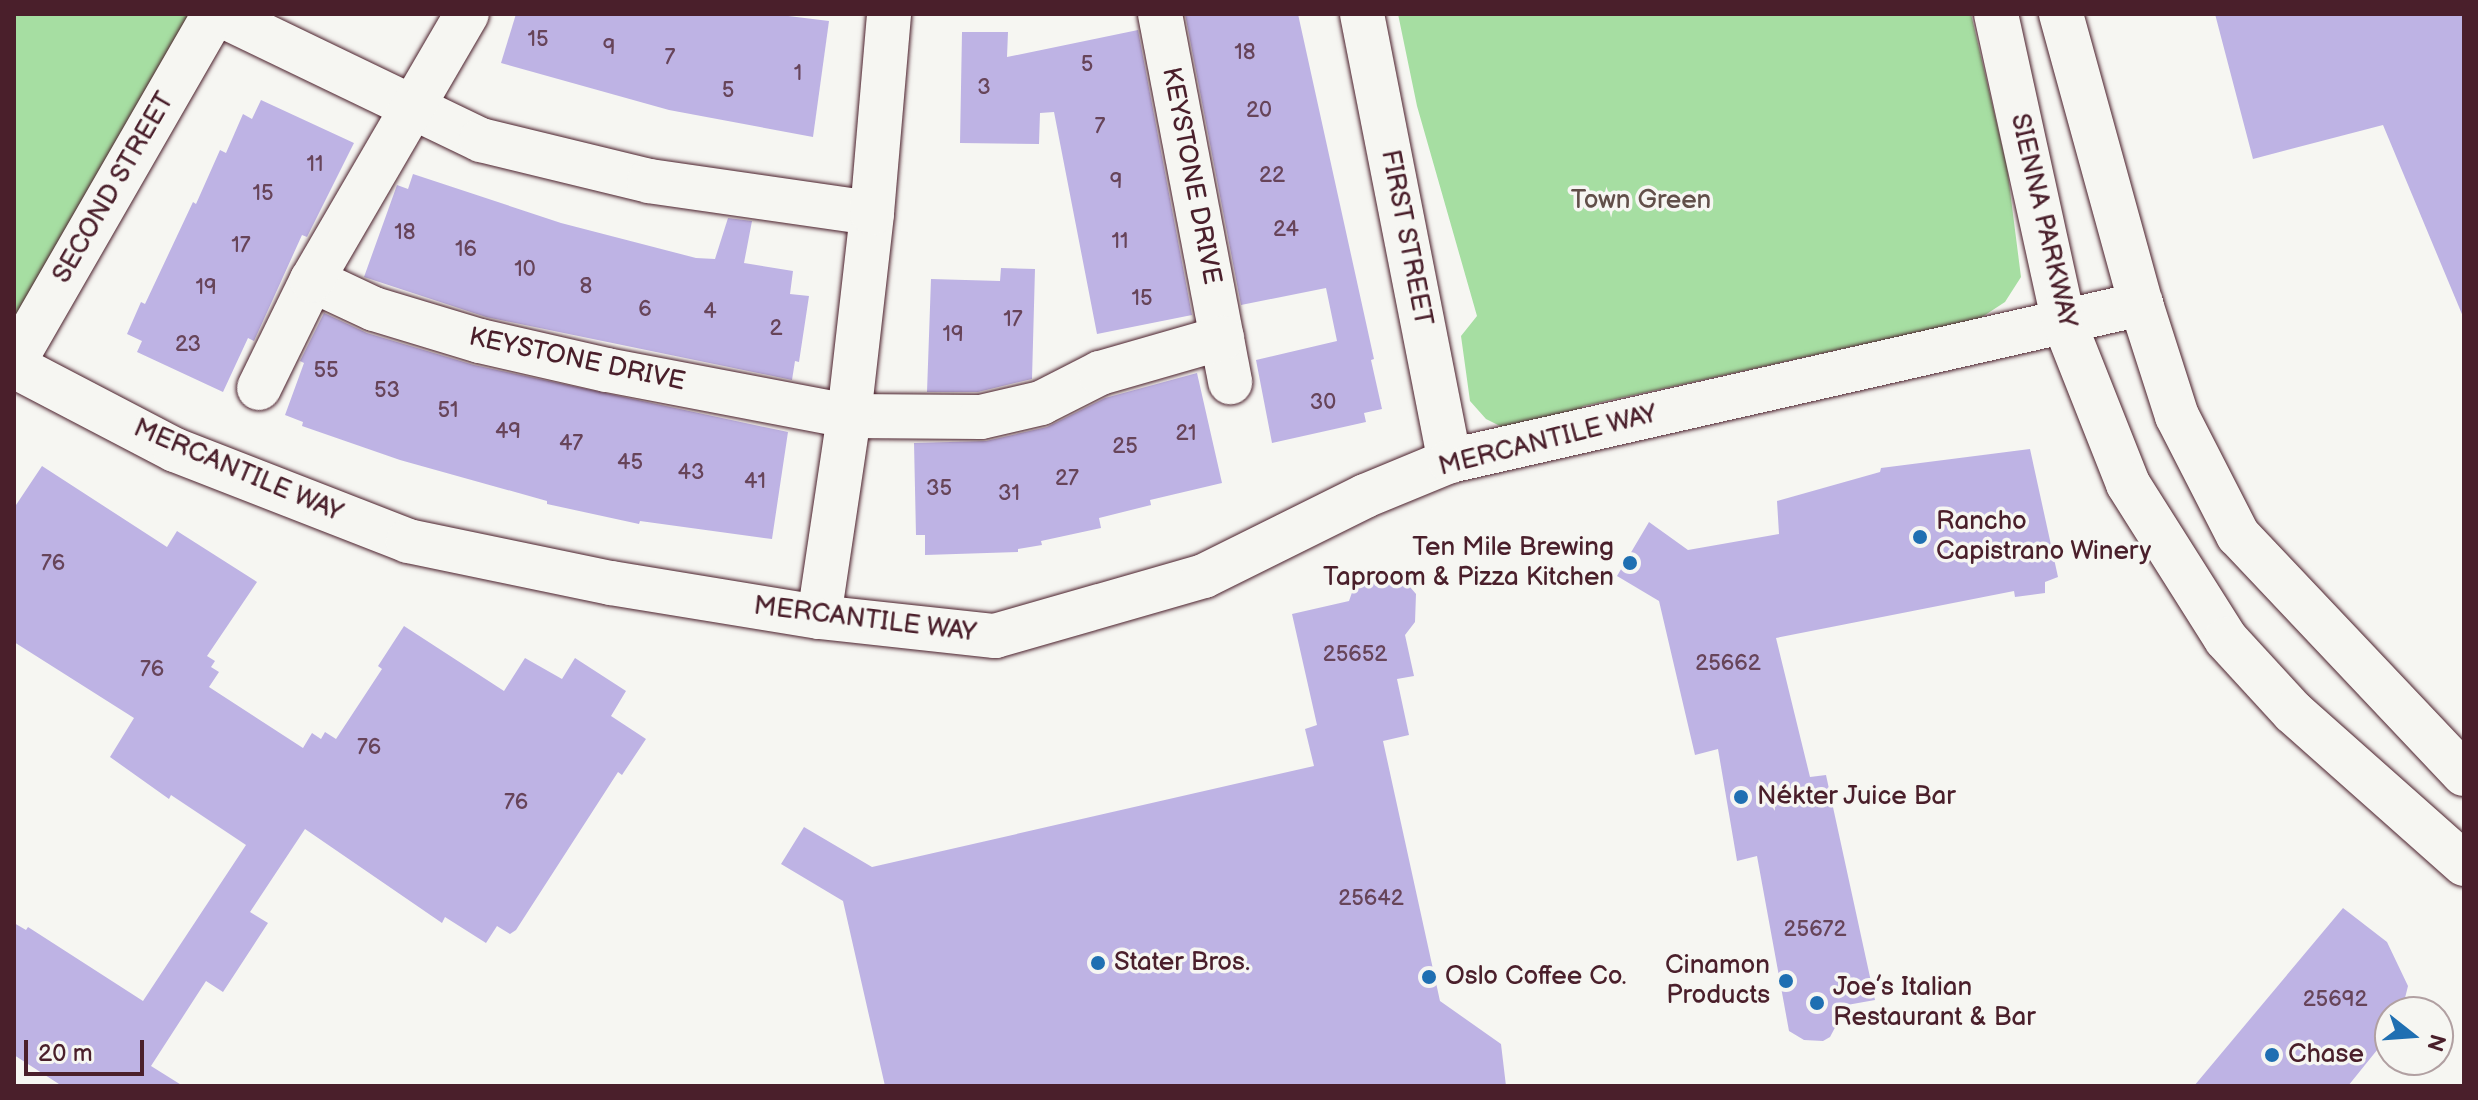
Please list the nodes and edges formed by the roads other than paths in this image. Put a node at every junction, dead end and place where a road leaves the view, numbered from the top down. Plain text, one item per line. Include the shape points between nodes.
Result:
1 (216, 14) edge
2 (467, 14) edge
3 (889, 14) edge
4 (1160, 14) edge
5 (1362, 14) edge
6 (1996, 14) edge
7 (2061, 14) edge
8 (410, 108) junction
9 (872, 213) junction
10 (312, 280) junction
11 (2141, 304) junction
12 (2064, 322) junction
13 (1222, 338) junction
14 (14, 364) edge
15 (1230, 382) dead end
16 (259, 388) dead end
17 (849, 416) junction
18 (1450, 461) junction
19 (819, 617) junction
20 (2464, 774) edge
21 (2464, 864) edge

1 - 8 street
1 - 14 street, SECOND STREET
2 - 8 street
3 - 9 street
4 - 13 street, KEYSTONE DRIVE
5 - 18 street, FIRST STREET
6 - 12 street, SIENNA PARKWAY
7 - 11 street
8 - 9 street via 481,140 649,181
8 - 10 street
9 - 17 street
10 - 16 street
10 - 17 street, KEYSTONE DRIVE via 374,309 480,341
11 - 12 street, MERCANTILE WAY
11 - 20 street via 2177,416 2238,535
12 - 18 street, MERCANTILE WAY
12 - 21 street, SIENNA PARKWAY via 2128,484 2226,639 2293,712
13 - 15 street, KEYSTONE DRIVE
13 - 17 street, KEYSTONE DRIVE via 1100,373 1041,403 981,417
14 - 19 street, MERCANTILE WAY via 175,450 408,541 611,583
17 - 19 street
18 - 19 street, MERCANTILE WAY via 1365,496 1204,576 995,636

